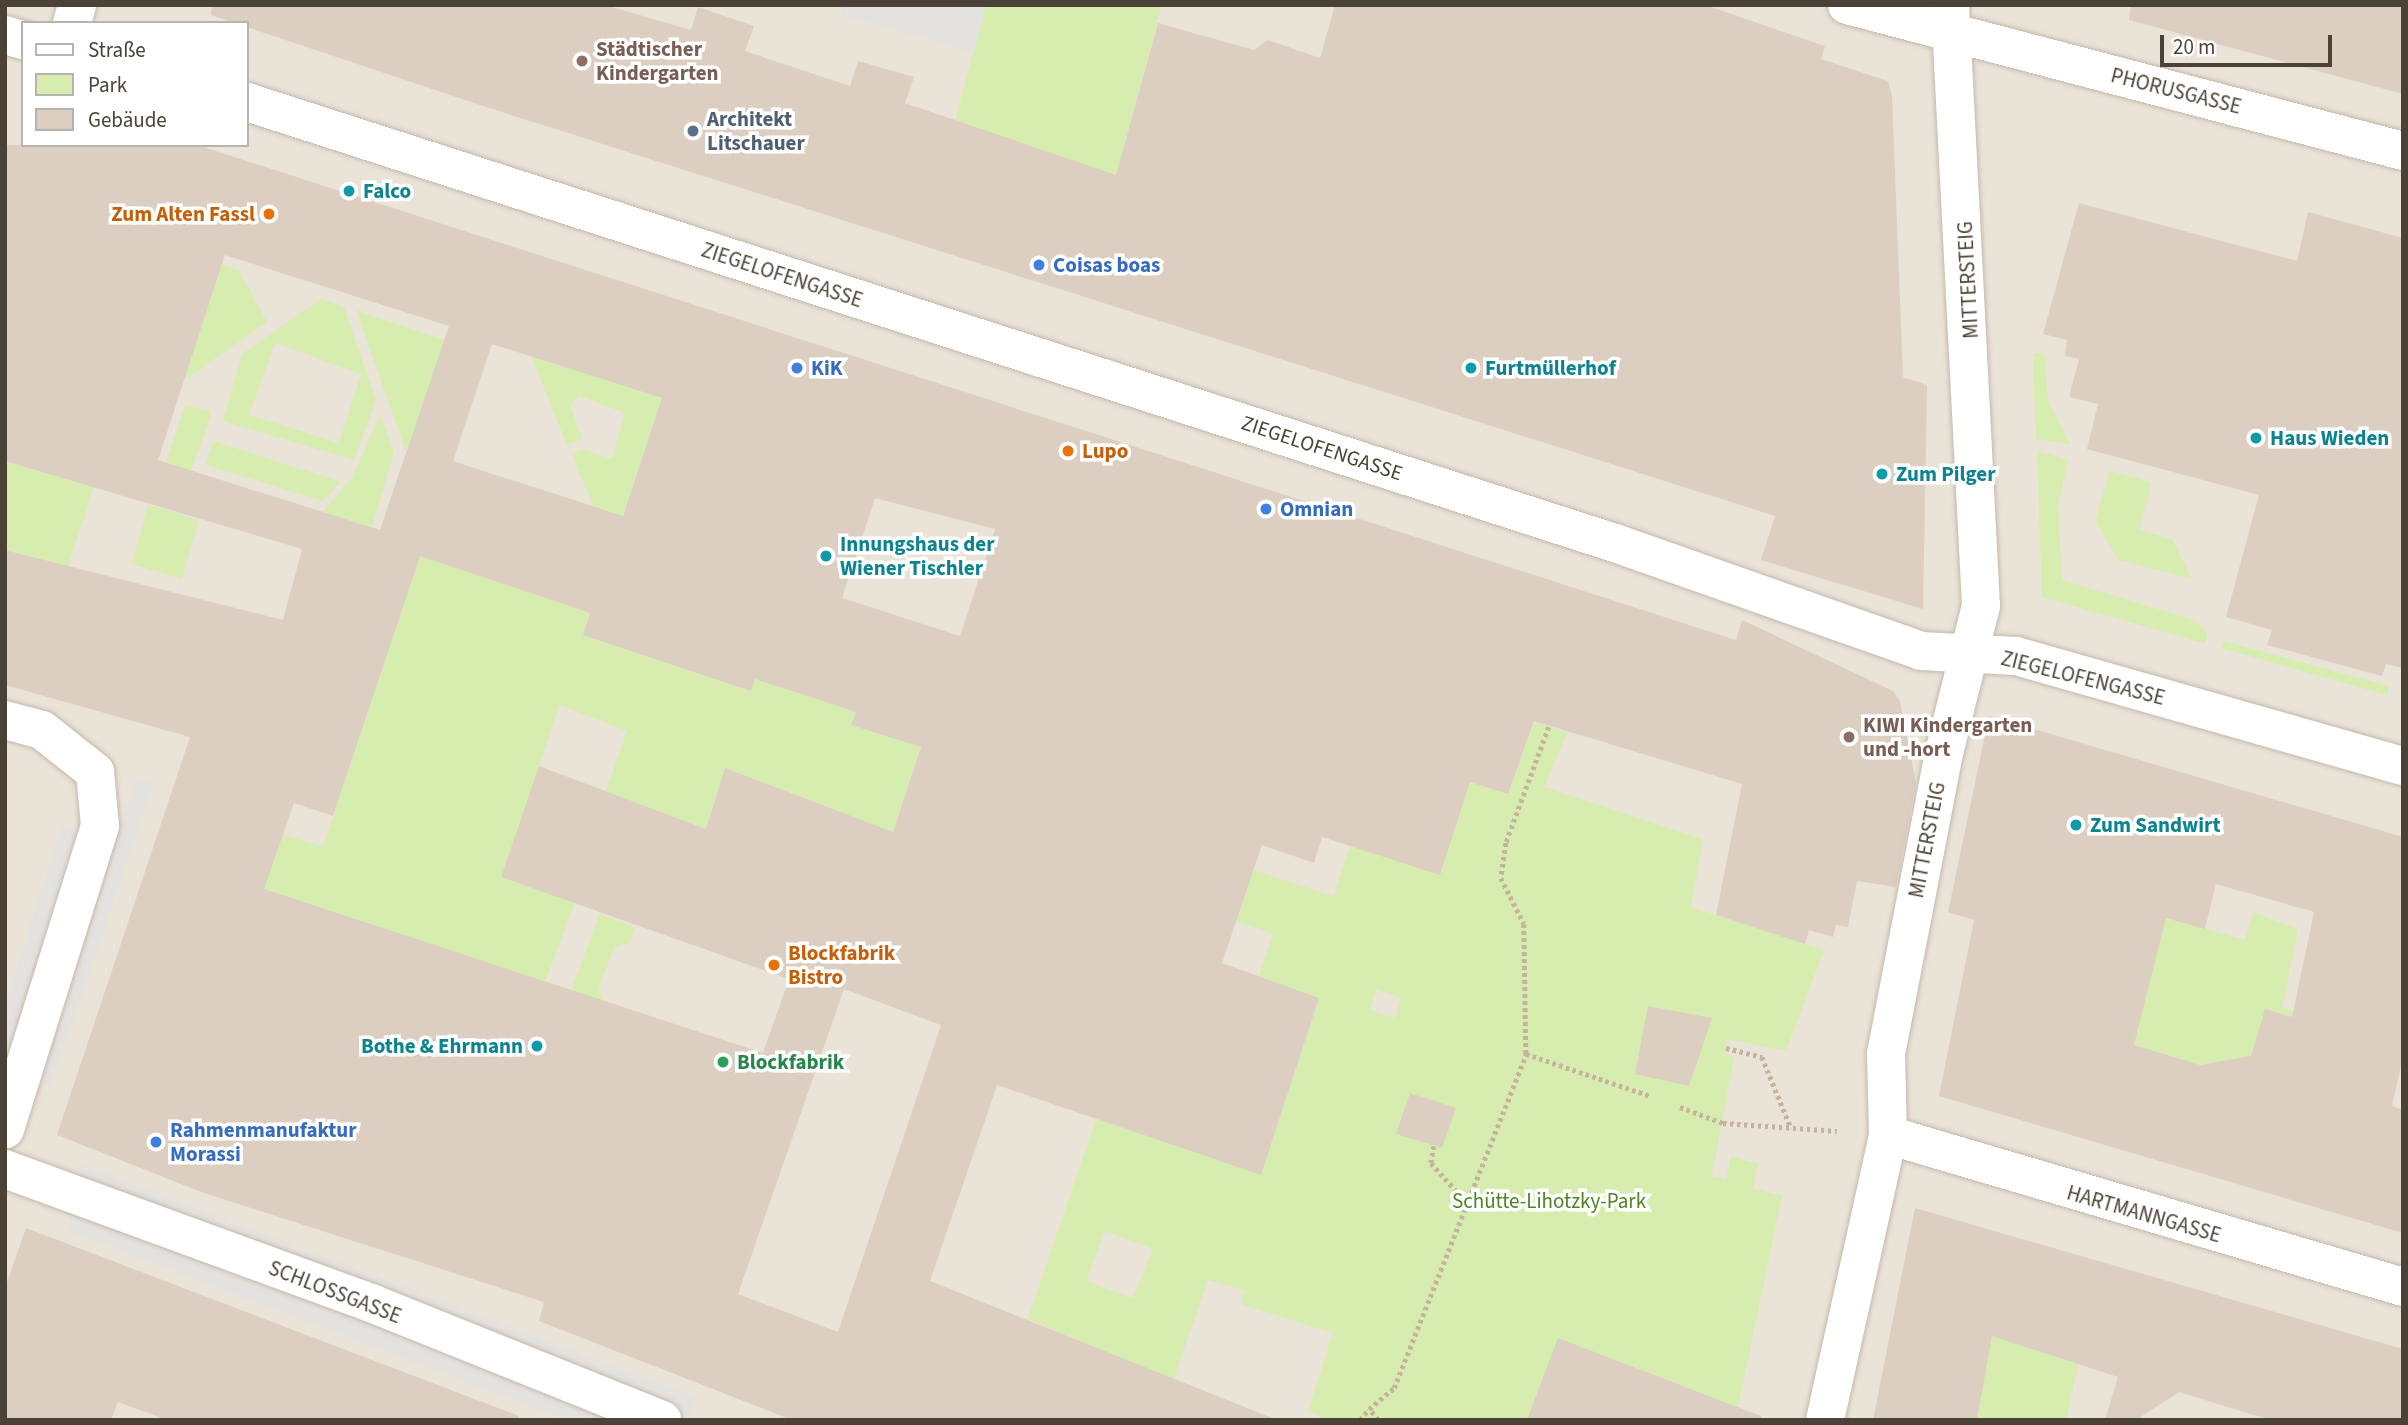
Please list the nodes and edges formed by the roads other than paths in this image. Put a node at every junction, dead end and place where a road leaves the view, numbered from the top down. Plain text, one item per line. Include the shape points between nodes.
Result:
1 (1846, 5) edge
2 (1950, 19) edge
3 (248, 102) edge
4 (2403, 151) edge
5 (1967, 653) junction
6 (5, 720) edge
7 (2403, 765) edge
8 (5, 1129) edge
9 (1888, 1135) junction
10 (5, 1169) edge
11 (2403, 1287) edge
12 (662, 1420) edge
13 (1825, 1420) edge

1 - 2 street, PHORUSGASSE
2 - 4 street, PHORUSGASSE
2 - 5 street, MITTERSTEIG via 1958,98 1982,606
3 - 5 street, ZIEGELOFENGASSE via 1615,543 1921,651
5 - 7 street, ZIEGELOFENGASSE via 2016,656
5 - 9 street, MITTERSTEIG via 1886,1054
6 - 8 street via 42,730 95,772 100,826
9 - 11 street, HARTMANNGASSE
9 - 13 street, MITTERSTEIG
10 - 12 street, SCHLOSSGASSE via 370,1303

